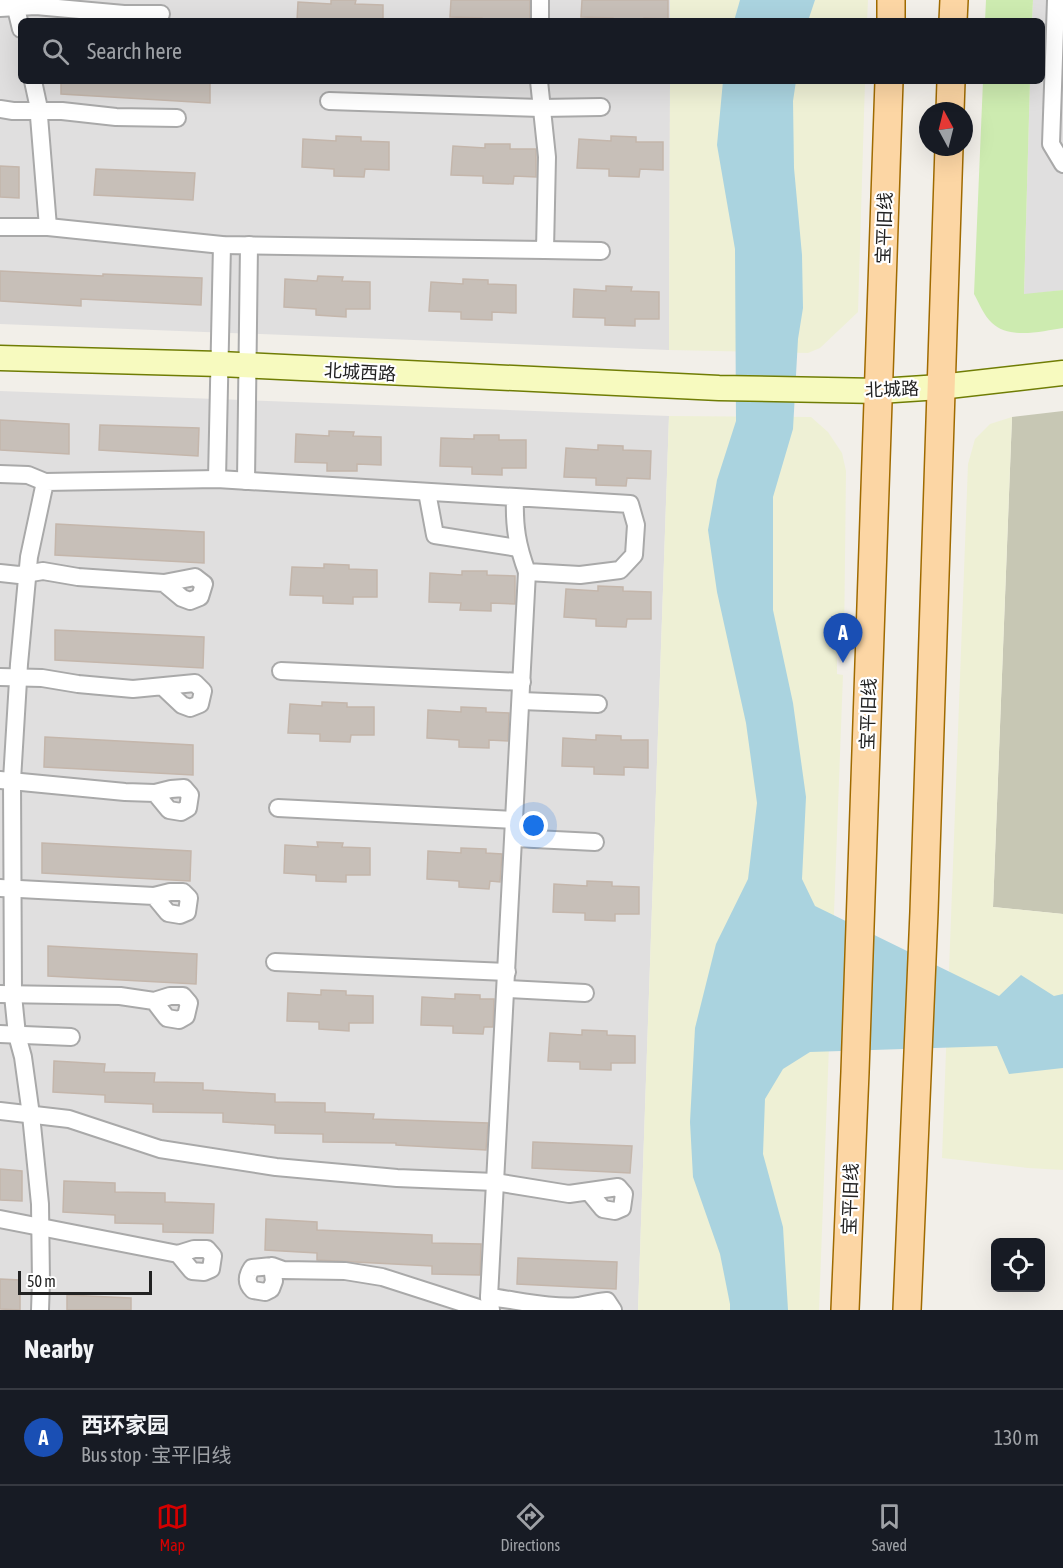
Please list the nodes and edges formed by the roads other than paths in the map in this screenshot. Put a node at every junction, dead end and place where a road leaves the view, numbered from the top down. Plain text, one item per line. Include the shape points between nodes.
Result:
1 (540, 0) edge
2 (891, 0) edge
3 (954, 0) edge
4 (10, 5) edge
5 (1058, 7) edge
6 (161, 14) dead end
7 (540, 18) edge
8 (891, 18) edge
9 (953, 18) edge
10 (18, 22) edge
11 (34, 84) edge
12 (539, 84) edge
13 (889, 84) edge
14 (951, 84) edge
15 (329, 101) dead end
16 (950, 102) edge
17 (601, 107) dead end
18 (541, 108) junction
19 (0, 109) edge
20 (39, 112) junction
21 (177, 118) dead end
22 (949, 156) edge
23 (1063, 164) edge
24 (48, 226) junction
25 (0, 227) edge
26 (222, 245) junction
27 (249, 245) junction
28 (545, 250) junction
29 (601, 251) dead end
30 (0, 358) edge
31 (220, 364) junction
32 (248, 367) junction
33 (1063, 373) edge
34 (940, 387) junction
35 (719, 388) joint
36 (879, 391) junction
37 (0, 474) edge
38 (218, 479) junction
39 (246, 481) junction
40 (45, 482) junction
41 (427, 492) junction
42 (516, 497) junction
43 (518, 548) junction
44 (27, 572) junction
45 (527, 572) junction
46 (0, 573) edge
47 (164, 583) dead end
48 (282, 671) dead end
49 (0, 677) edge
50 (18, 679) junction
51 (522, 682) junction
52 (164, 688) dead end
53 (521, 701) junction
54 (598, 704) dead end
55 (6, 780) edge
56 (155, 793) dead end
57 (278, 808) dead end
58 (515, 820) junction
59 (514, 838) junction
60 (595, 842) dead end
61 (6, 888) edge
62 (154, 896) dead end
63 (275, 962) dead end
64 (506, 980) junction
65 (585, 993) dead end
66 (7, 994) edge
67 (153, 1001) dead end
68 (8, 1034) edge
69 (71, 1037) dead end
70 (0, 1111) edge
71 (31, 1115) junction
72 (495, 1182) junction
73 (589, 1192) dead end
74 (0, 1219) edge
75 (40, 1225) junction
76 (178, 1254) dead end
77 (272, 1266) dead end
78 (488, 1306) edge
79 (580, 1308) edge
80 (40, 1310) edge
81 (613, 1310) edge
82 (845, 1310) edge
83 (907, 1310) edge

1 - 7 street
2 - 8 main road
3 - 9 main road
4 - 6 street
4 - 10 street
5 - 23 street via 1052,144
11 - 20 street
12 - 18 street
13 - 36 main road, 宝平旧线
14 - 16 main road
15 - 18 street
17 - 18 street
18 - 28 street via 547,157
19 - 20 street
20 - 21 street
20 - 24 street
22 - 34 main road
24 - 25 street
24 - 26 street
26 - 27 street
26 - 31 street
27 - 28 street
27 - 32 street
28 - 29 street
30 - 31 street, 北城西路
31 - 32 street, 北城西路
31 - 38 street
32 - 35 street, 北城西路
32 - 39 street
33 - 34 street, 北城路
34 - 36 street, 北城路
34 - 83 main road
35 - 36 street, 北城路
36 - 82 main road, 宝平旧线
37 - 40 street via 28,475
38 - 39 street
38 - 40 street
39 - 41 street
40 - 44 street
41 - 42 street
41 - 43 street via 435,535
42 - 43 street
42 - 45 street via 630,504 636,525 634,555 621,570 579,574
43 - 45 street
44 - 46 street
44 - 47 street
44 - 50 street
45 - 51 street
48 - 51 street
49 - 50 street
50 - 52 street
50 - 55 street
51 - 53 street
53 - 54 street
53 - 58 street
55 - 56 street
55 - 61 street
57 - 58 street
58 - 59 street
59 - 60 street
59 - 64 street
61 - 62 street
61 - 66 street
63 - 64 street
64 - 65 street
64 - 72 street
66 - 67 street via 120,996
66 - 68 street
68 - 69 street
68 - 71 street via 23,1057
70 - 71 street
71 - 72 street via 69,1119 160,1149 276,1167
71 - 75 street
72 - 73 street via 569,1194
72 - 78 street
74 - 75 street
75 - 76 street
75 - 80 street
77 - 78 street via 382,1277
78 - 79 street
79 - 81 street via 607,1301

